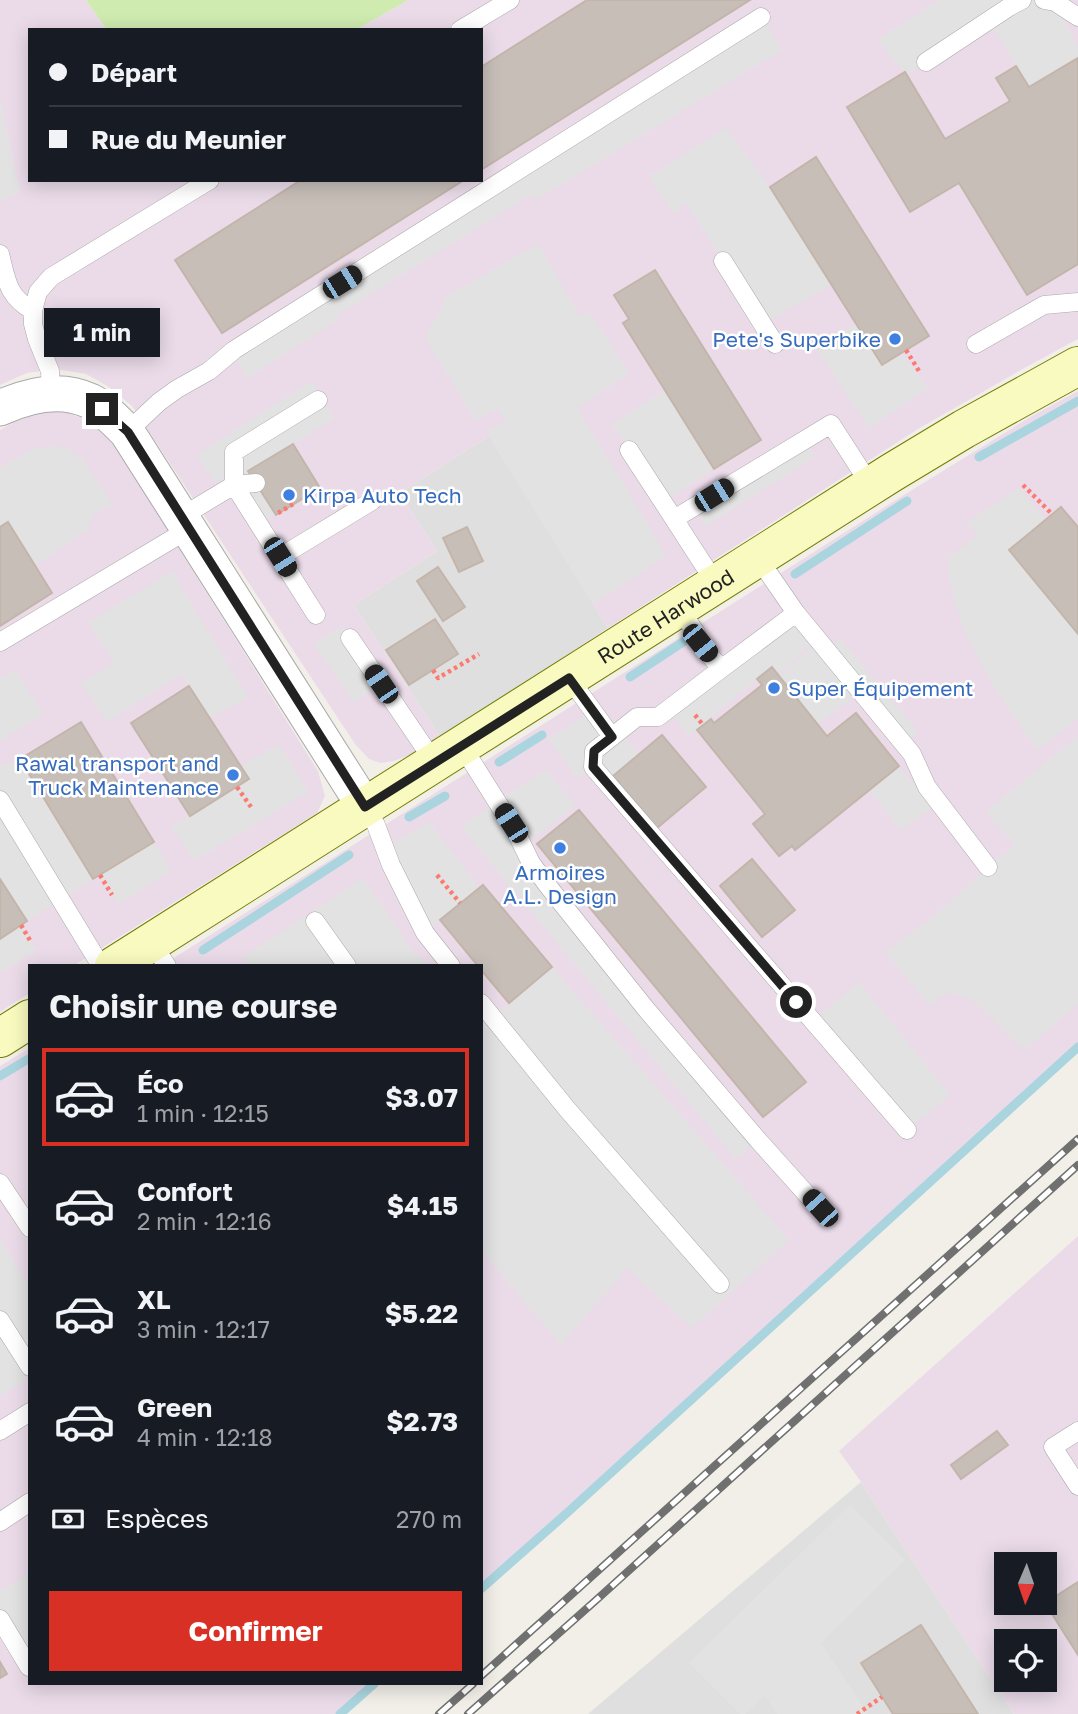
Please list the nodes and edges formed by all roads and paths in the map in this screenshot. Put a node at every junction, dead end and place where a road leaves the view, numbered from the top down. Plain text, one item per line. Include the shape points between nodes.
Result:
1 (510, 0) edge
2 (1022, 0) edge
3 (1044, 0) edge
4 (1078, 16) edge
5 (761, 17) dead end
6 (463, 28) edge
7 (926, 62) dead end
8 (208, 182) edge
9 (0, 254) edge
10 (723, 261) dead end
11 (1078, 302) edge
12 (33, 311) junction
13 (775, 344) dead end
14 (976, 344) dead end
15 (906, 350) dead end
16 (1078, 366) edge
17 (919, 371) dead end
18 (51, 394) junction
19 (318, 400) dead end
20 (0, 408) edge
21 (128, 432) junction
22 (629, 450) dead end
23 (256, 483) dead end
24 (234, 485) junction
25 (1023, 485) dead end
26 (871, 486) junction
27 (372, 501) dead end
28 (1052, 514) dead end
29 (674, 519) junction
30 (185, 523) junction
31 (280, 557) junction
32 (758, 558) junction
33 (716, 584) junction
34 (680, 608) junction
35 (796, 613) junction
36 (316, 615) dead end
37 (350, 638) dead end
38 (0, 642) edge
39 (479, 654) dead end
40 (721, 669) junction
41 (433, 670) dead end
42 (569, 678) junction
43 (612, 737) junction
44 (449, 754) junction
45 (237, 787) dead end
46 (0, 800) edge
47 (251, 807) dead end
48 (365, 807) junction
49 (988, 867) dead end
50 (437, 875) dead end
51 (100, 876) dead end
52 (112, 894) dead end
53 (460, 903) dead end
54 (314, 921) dead end
55 (21, 925) dead end
56 (31, 942) dead end
57 (159, 954) edge
58 (100, 964) edge
59 (122, 964) edge
60 (346, 964) edge
61 (449, 964) edge
62 (483, 1005) edge
63 (28, 1020) edge
64 (0, 1038) edge
65 (907, 1130) dead end
66 (0, 1182) edge
67 (820, 1208) dead end
68 (28, 1225) edge
69 (720, 1284) dead end
70 (0, 1320) edge
71 (28, 1364) edge
72 (28, 1413) edge
73 (0, 1431) edge
74 (1078, 1431) edge
75 (1078, 1486) edge
76 (28, 1503) edge
77 (0, 1522) edge
78 (0, 1619) edge
79 (28, 1665) edge
80 (882, 1697) dead end
81 (857, 1714) edge

1 - 6 lane
2 - 7 lane
3 - 4 lane
5 - 21 lane via 234,350 159,402
8 - 12 lane via 51,277 38,292
9 - 12 lane via 10,288 19,303
10 - 13 lane
11 - 14 lane via 1044,305
12 - 18 lane via 37,340 50,370
15 - 17 path
16 - 26 main road, Route Harwood
18 - 20 street via 29,396
18 - 21 street via 89,401
19 - 24 lane via 234,452
21 - 30 street
22 - 29 lane
23 - 24 lane
24 - 30 lane
24 - 31 lane
25 - 28 path
26 - 29 lane via 831,424
26 - 32 main road, Route Harwood
27 - 31 lane
29 - 33 lane
30 - 38 lane
30 - 48 street
31 - 36 lane
32 - 33 main road, Route Harwood
32 - 35 lane
33 - 34 main road, Route Harwood
34 - 40 lane
34 - 42 main road, Route Harwood
35 - 40 lane
35 - 49 lane via 912,754 928,787
37 - 44 lane
39 - 41 path via 438,678
40 - 43 lane via 658,717 637,717
42 - 43 lane
42 - 44 main road, Route Harwood
43 - 65 lane via 594,751 593,767
44 - 48 main road, Route Harwood
44 - 67 lane via 516,832 531,863 646,1009
45 - 47 path
46 - 58 lane
48 - 57 main road, Route Harwood
48 - 61 lane via 425,933
50 - 53 path
51 - 52 path
54 - 60 lane
55 - 56 path
57 - 59 main road, Route Harwood
62 - 69 lane
63 - 64 main road
66 - 68 lane
70 - 71 lane
72 - 73 lane
74 - 75 lane via 1053,1447
76 - 77 lane
78 - 79 lane
80 - 81 path

